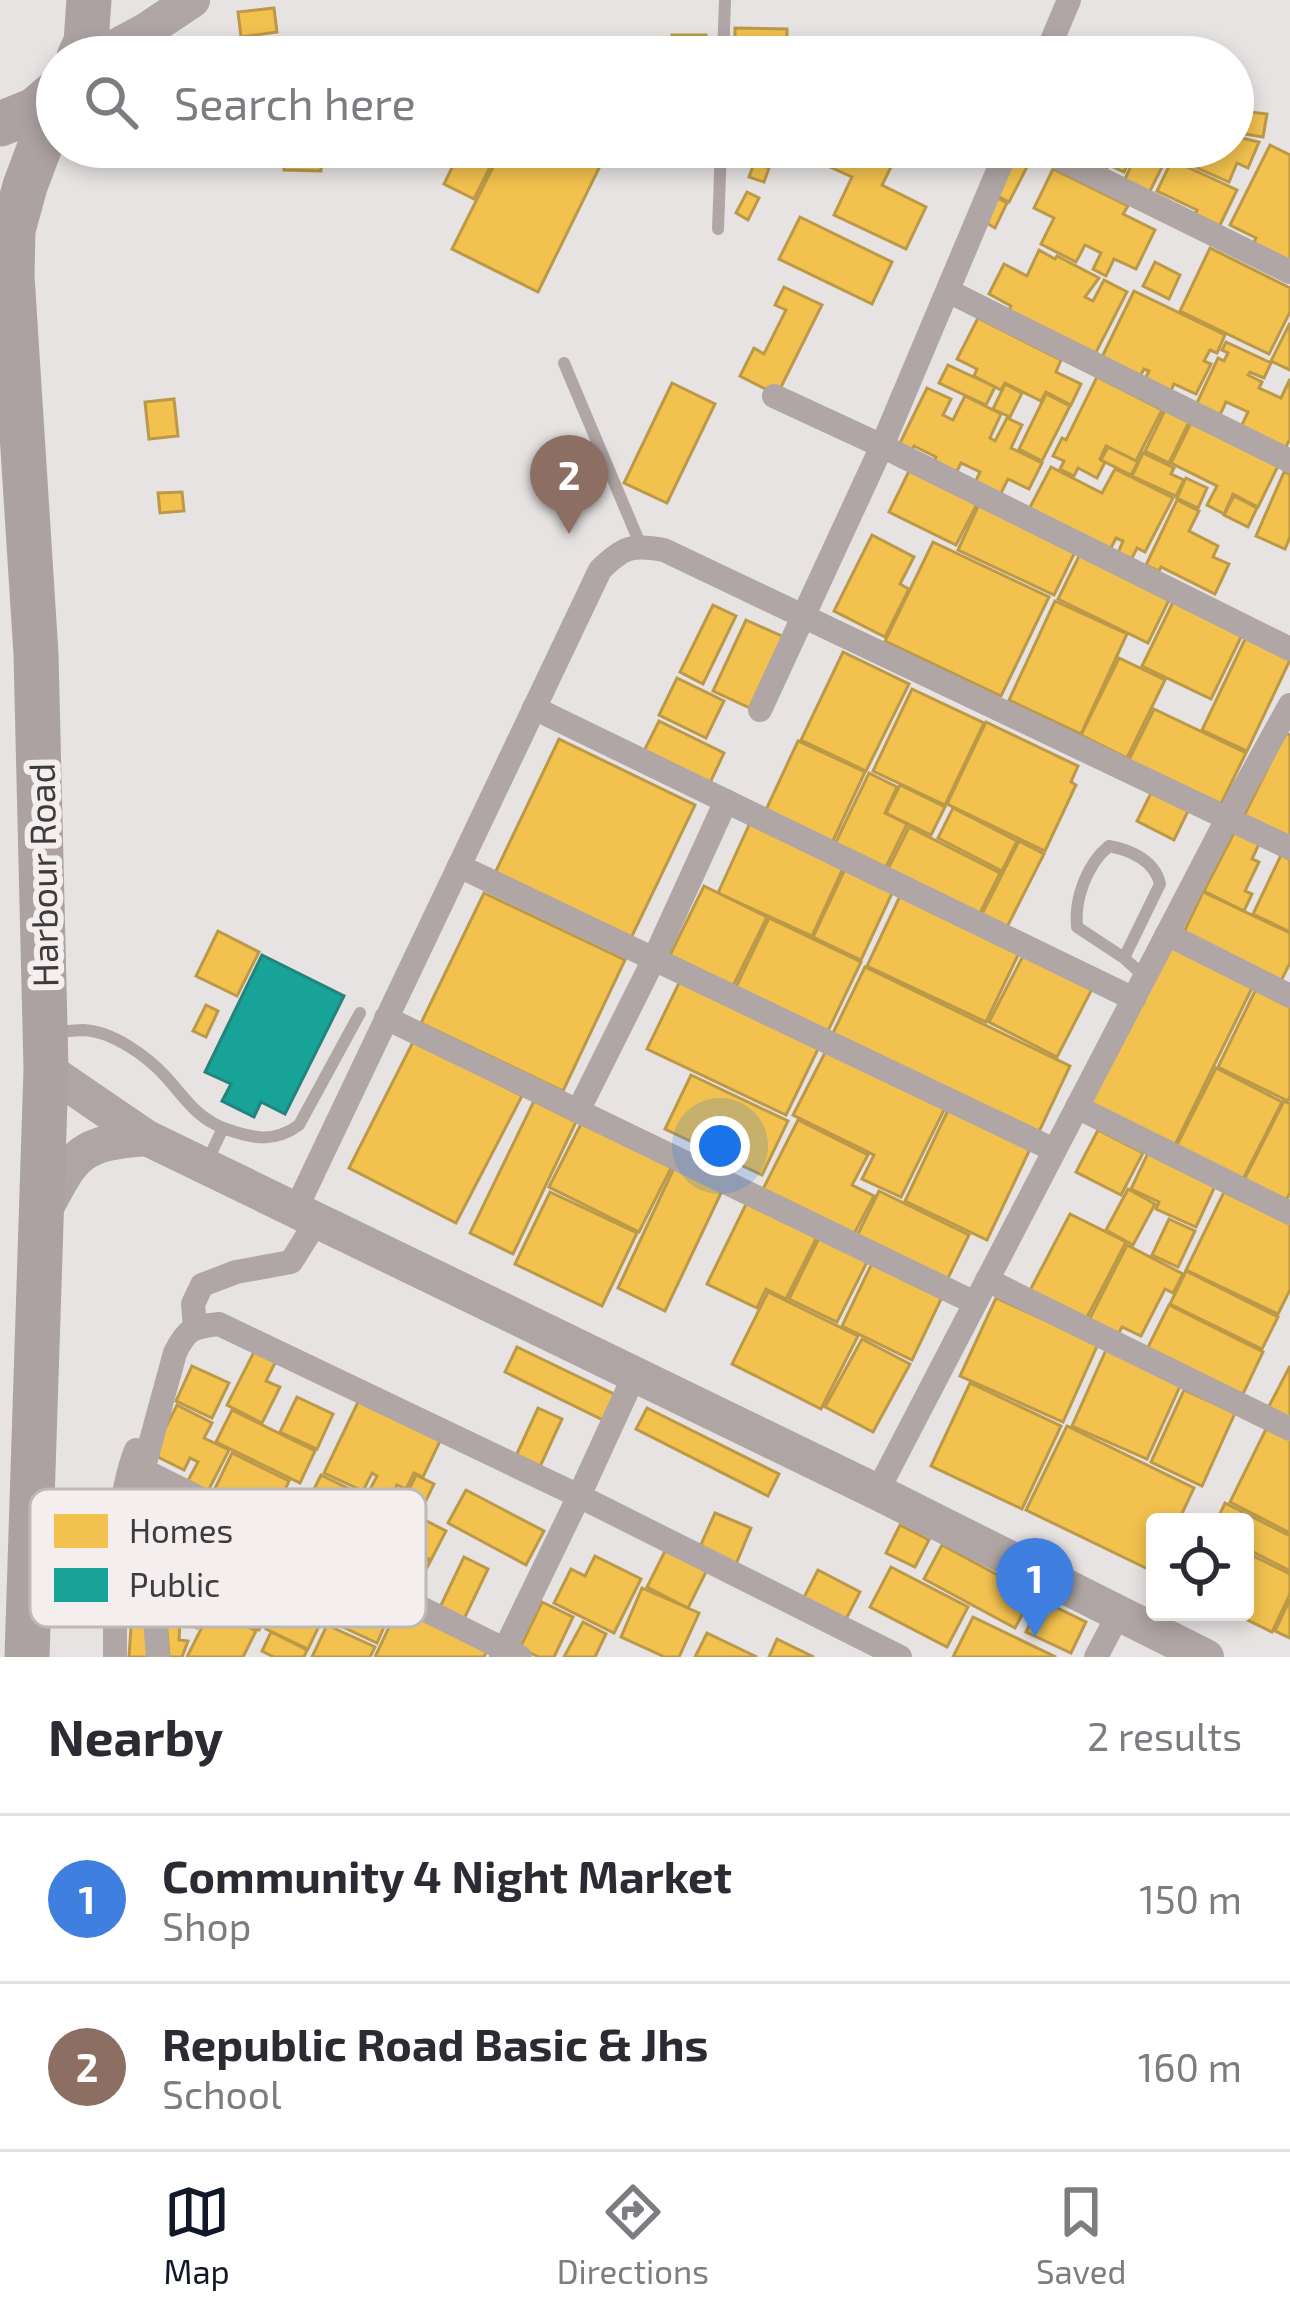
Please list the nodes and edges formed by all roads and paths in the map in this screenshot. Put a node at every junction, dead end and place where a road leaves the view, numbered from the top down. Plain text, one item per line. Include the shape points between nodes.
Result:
1 (89, 0) edge
2 (191, 0) edge
3 (725, 0) edge
4 (1070, 0) edge
5 (87, 36) edge
6 (136, 36) edge
7 (724, 36) edge
8 (1055, 36) edge
9 (36, 108) edge
10 (0, 124) edge
11 (36, 159) edge
12 (720, 168) edge
13 (999, 168) edge
14 (1079, 168) edge
15 (718, 229) dead end
16 (1290, 272) edge
17 (948, 290) junction
18 (564, 363) dead end
19 (774, 397) dead end
20 (882, 446) junction
21 (1290, 460) edge
22 (641, 546) junction
23 (805, 616) junction
24 (1290, 649) edge
25 (1290, 705) edge
26 (534, 708) junction
27 (760, 710) dead end
28 (726, 801) junction
29 (1228, 819) junction
30 (1290, 848) edge
31 (459, 866) junction
32 (1167, 934) junction
33 (1124, 958) junction
34 (654, 959) junction
35 (1139, 988) junction
36 (1290, 996) edge
37 (360, 1013) dead end
38 (386, 1018) junction
39 (46, 1052) junction
40 (1077, 1106) junction
41 (578, 1111) junction
42 (223, 1128) junction
43 (148, 1138) junction
44 (1054, 1150) junction
45 (206, 1165) junction
46 (1290, 1213) edge
47 (42, 1214) junction
48 (307, 1214) junction
49 (981, 1292) junction
50 (195, 1327) junction
51 (175, 1353) junction
52 (634, 1374) junction
53 (1290, 1429) edge
54 (143, 1469) junction
55 (32, 1489) edge
56 (126, 1489) edge
57 (145, 1489) edge
58 (183, 1489) edge
59 (877, 1492) junction
60 (579, 1496) junction
61 (30, 1546) edge
62 (426, 1612) edge
63 (1119, 1613) junction
64 (115, 1627) edge
65 (156, 1627) edge
66 (509, 1654) edge
67 (26, 1657) edge
68 (115, 1657) edge
69 (158, 1657) edge
70 (900, 1657) edge
71 (1096, 1657) edge
72 (1206, 1657) edge

1 - 5 highway
2 - 6 street
3 - 7 lane
4 - 8 street
9 - 10 highway
11 - 39 highway, Harbour Road via 14,230 12,276 35,653
12 - 15 lane
13 - 17 street
14 - 16 street
17 - 20 street
17 - 21 street
18 - 22 lane
19 - 20 street
20 - 23 street
20 - 24 street
22 - 23 street
22 - 26 street via 619,551 600,570
23 - 27 street
23 - 29 street
25 - 29 street
26 - 28 street
26 - 31 street
28 - 34 street
28 - 35 street
29 - 30 street
29 - 32 street
31 - 34 street
31 - 38 street
32 - 35 street
32 - 36 street
33 - 33 lane via 1077,927 1080,895 1109,846 1148,862 1160,884
33 - 35 lane
34 - 41 street
34 - 44 street
35 - 40 street
37 - 42 lane via 299,1125 272,1138
38 - 41 street
38 - 48 street
39 - 42 lane via 86,1030 112,1038
39 - 43 street
39 - 47 highway, Harbour Road
40 - 44 street
40 - 46 street
41 - 49 street
42 - 45 lane
43 - 45 street
43 - 47 street via 106,1142 78,1156
44 - 49 street
45 - 48 street
47 - 55 highway, Harbour Road
48 - 50 street via 291,1262 202,1286
48 - 52 street
49 - 53 street
49 - 59 street
50 - 51 street
50 - 60 street via 219,1324 245,1335
51 - 54 street
51 - 56 street
52 - 59 street
52 - 60 street
54 - 57 street
54 - 58 street
59 - 63 street
60 - 66 street
60 - 70 street
61 - 67 highway, Harbour Road
62 - 66 street
63 - 71 street
63 - 72 street
64 - 68 street
65 - 69 street

